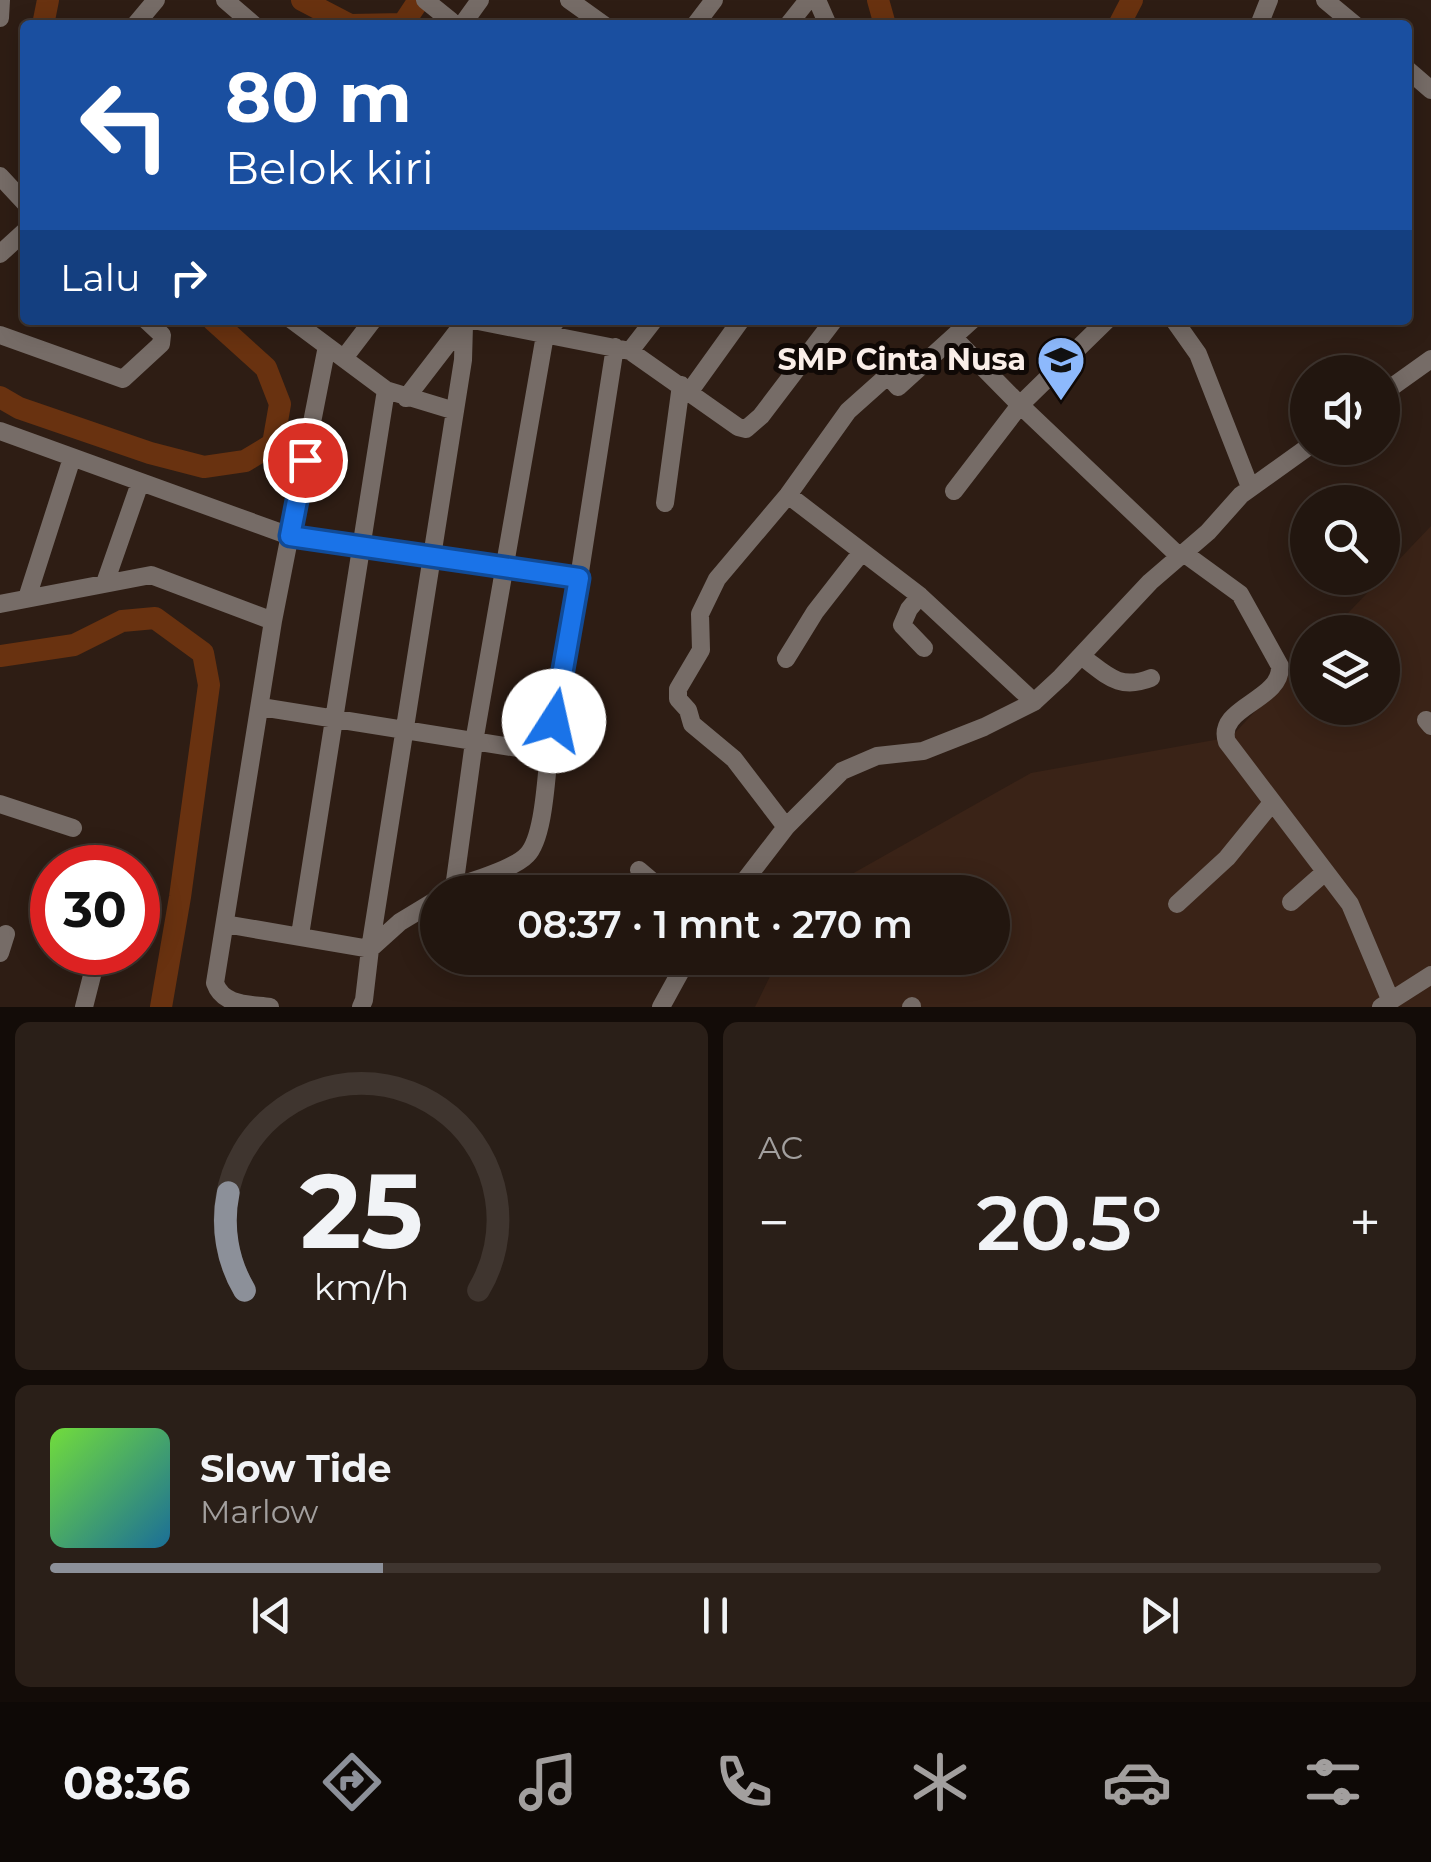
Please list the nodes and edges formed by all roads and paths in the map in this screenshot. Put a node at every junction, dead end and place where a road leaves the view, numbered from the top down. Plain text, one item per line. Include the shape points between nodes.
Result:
1 (2, 0) edge
2 (156, 0) edge
3 (224, 0) edge
4 (480, 0) edge
5 (569, 0) edge
6 (808, 0) edge
7 (1325, 0) edge
8 (429, 4) edge
9 (0, 18) edge
10 (138, 20) edge
11 (242, 20) edge
12 (452, 20) edge
13 (462, 20) edge
14 (597, 20) edge
15 (792, 20) edge
16 (1349, 20) edge
17 (1412, 73) edge
18 (1431, 90) edge
19 (0, 176) edge
20 (20, 198) edge
21 (20, 236) edge
22 (0, 254) edge
23 (151, 325) edge
24 (299, 325) edge
25 (369, 325) edge
26 (466, 325) edge
27 (468, 325) edge
28 (510, 325) edge
29 (648, 325) edge
30 (737, 325) edge
31 (826, 325) edge
32 (967, 325) edge
33 (1102, 325) edge
34 (1178, 325) edge
35 (551, 328) edge
36 (0, 334) edge
37 (954, 338) junction
38 (326, 346) junction
39 (622, 349) junction
40 (344, 358) junction
41 (1431, 360) edge
42 (1400, 382) edge
43 (685, 388) junction
44 (386, 390) junction
45 (406, 398) junction
46 (1020, 406) junction
47 (456, 411) junction
48 (1, 435) edge
49 (72, 458) junction
50 (1290, 460) edge
51 (140, 483) junction
52 (1250, 488) junction
53 (954, 491) dead end
54 (788, 495) junction
55 (665, 504) dead end
56 (290, 536) junction
57 (361, 544) junction
58 (861, 553) junction
59 (432, 555) junction
60 (1182, 555) junction
61 (115, 557) junction
62 (506, 566) junction
63 (151, 575) junction
64 (579, 578) junction
65 (106, 584) junction
66 (920, 596) junction
67 (27, 598) junction
68 (0, 604) edge
69 (273, 621) junction
70 (924, 648) dead end
71 (1081, 656) junction
72 (786, 659) dead end
73 (1150, 678) dead end
74 (1034, 702) junction
75 (261, 706) junction
76 (334, 720) junction
77 (405, 730) junction
78 (474, 742) junction
79 (549, 754) junction
80 (0, 804) edge
81 (1272, 804) junction
82 (786, 827) junction
83 (73, 828) dead end
84 (638, 870) dead end
85 (1325, 872) junction
86 (453, 875) edge
87 (486, 875) edge
88 (644, 875) edge
89 (749, 875) edge
90 (1291, 902) dead end
91 (1177, 904) dead end
92 (420, 910) edge
93 (225, 924) junction
94 (6, 934) dead end
95 (300, 934) junction
96 (370, 949) junction
97 (0, 953) edge
98 (93, 975) edge
99 (679, 975) edge
100 (1431, 976) edge
101 (1386, 1003) edge
102 (230, 1004) edge
103 (86, 1007) edge
104 (270, 1007) edge
105 (360, 1007) edge
106 (661, 1007) edge

1 - 9 street
2 - 10 street
3 - 11 street
4 - 13 street
5 - 14 street
6 - 15 street
7 - 16 street
8 - 12 street
17 - 18 street
19 - 20 street
21 - 22 street
23 - 36 street via 161,344 123,379
24 - 38 street
25 - 40 street
26 - 45 street
27 - 47 street
28 - 35 street
29 - 39 street
30 - 43 street
31 - 43 street via 749,428 738,428
32 - 37 street
33 - 46 street
34 - 52 street via 1198,354
35 - 39 street
35 - 62 street
37 - 46 street
37 - 54 street via 898,387 885,378 848,412
38 - 40 street
38 - 56 street
39 - 43 street
39 - 64 street
40 - 44 street
41 - 42 street
43 - 55 street
44 - 45 street
44 - 57 street
45 - 47 street
46 - 53 street
46 - 60 street
47 - 59 street
48 - 49 street
49 - 51 street
49 - 67 street
50 - 52 street
51 - 56 street
51 - 61 street
52 - 60 street
54 - 58 street
54 - 82 street via 717,580 700,614 701,650 677,693 688,720 734,759
56 - 57 street
56 - 69 street
57 - 59 street
57 - 76 street
58 - 66 street
58 - 72 street
59 - 62 street
59 - 77 street
60 - 71 street
60 - 81 street via 1240,594 1280,666 1275,686 1230,720 1224,736
61 - 63 street
61 - 65 street
62 - 64 street
62 - 78 street
63 - 65 street
63 - 69 street
64 - 79 street
65 - 67 street
66 - 70 street via 902,625
66 - 74 street
67 - 68 street
69 - 75 street
71 - 73 street via 1124,684
71 - 74 street
74 - 82 street via 923,750 854,764
75 - 76 street
75 - 93 street
76 - 77 street
76 - 95 street
77 - 78 street
77 - 96 street
78 - 79 street
78 - 86 street
79 - 87 street via 530,851
80 - 83 street
81 - 85 street
81 - 91 street
82 - 89 street
84 - 88 street
85 - 90 street
85 - 101 street via 1361,925
92 - 96 street
93 - 95 street
93 - 102 street via 215,984
94 - 97 street
95 - 96 street
96 - 105 street
98 - 103 street
99 - 106 street
100 - 101 street
102 - 104 street

